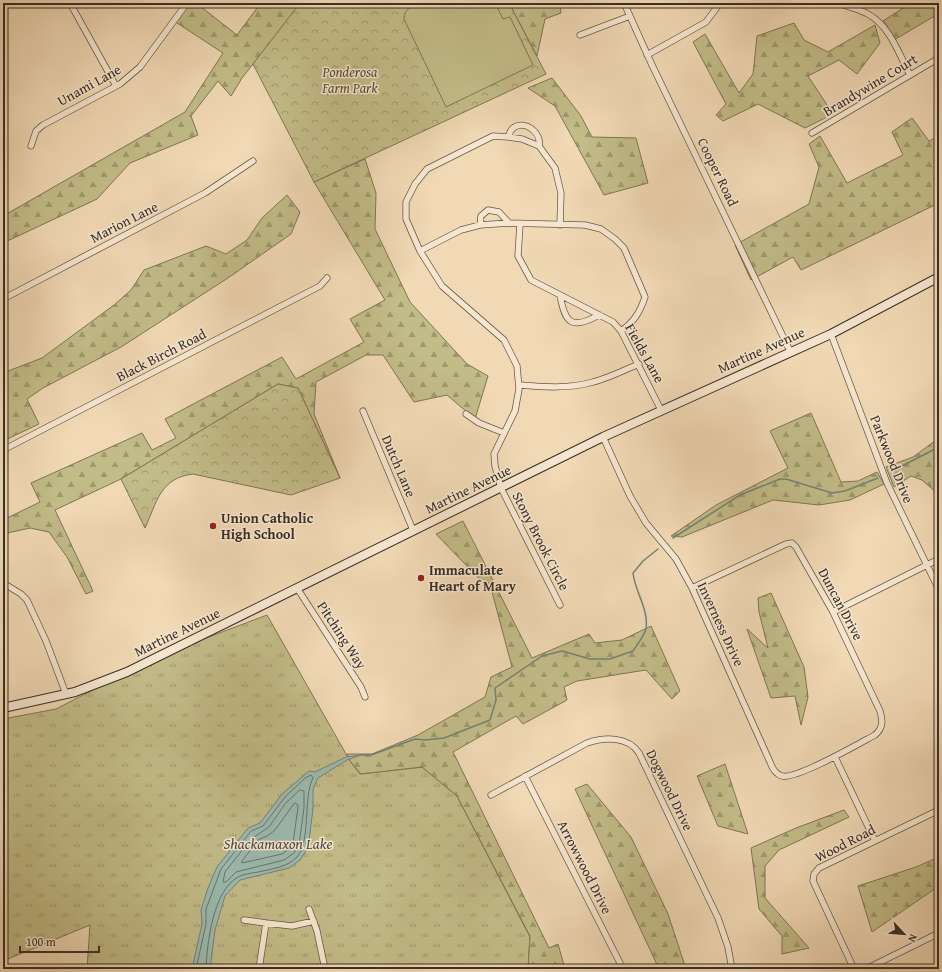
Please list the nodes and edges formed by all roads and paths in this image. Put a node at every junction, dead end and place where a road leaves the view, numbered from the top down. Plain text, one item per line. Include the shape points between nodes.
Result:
1 (70, 3) edge
2 (187, 3) edge
3 (624, 3) edge
4 (720, 3) edge
5 (839, 3) edge
6 (630, 16) junction
7 (580, 35) dead end
8 (647, 54) junction
9 (939, 58) edge
10 (910, 75) junction
11 (116, 86) junction
12 (812, 133) dead end
13 (508, 137) junction
14 (31, 146) dead end
15 (539, 146) junction
16 (253, 160) dead end
17 (509, 223) junction
18 (520, 224) junction
19 (480, 225) junction
20 (560, 225) junction
21 (420, 251) junction
22 (939, 277) edge
23 (328, 278) dead end
24 (560, 295) junction
25 (3, 299) edge
26 (599, 315) junction
27 (621, 331) junction
28 (831, 334) junction
29 (790, 351) junction
30 (640, 364) junction
31 (519, 385) junction
32 (662, 410) junction
33 (363, 411) dead end
34 (466, 414) dead end
35 (504, 433) junction
36 (603, 437) junction
37 (3, 450) edge
38 (501, 487) junction
39 (413, 530) junction
40 (939, 559) edge
41 (926, 565) junction
42 (3, 583) edge
43 (297, 588) junction
44 (692, 588) junction
45 (939, 590) edge
46 (560, 605) dead end
47 (833, 612) junction
48 (66, 694) junction
49 (365, 697) dead end
50 (3, 708) edge
51 (835, 757) junction
52 (525, 776) junction
53 (491, 795) dead end
54 (939, 810) edge
55 (875, 841) junction
56 (309, 909) dead end
57 (244, 920) dead end
58 (314, 921) junction
59 (266, 924) junction
60 (939, 933) edge
61 (259, 969) edge
62 (325, 969) edge
63 (623, 969) edge
64 (732, 969) edge
65 (854, 969) edge
66 (866, 969) edge

1 - 11 street
2 - 11 street, Unami Lane via 140,67
3 - 6 street, Cooper Road
4 - 8 street via 706,22
5 - 10 street via 868,14 878,22 889,34
6 - 7 street
6 - 8 street, Cooper Road
8 - 29 street, Cooper Road
9 - 10 street, Brandywine Court
10 - 12 street, Brandywine Court
11 - 14 street, Unami Lane via 43,125 36,131
13 - 15 street
13 - 15 street via 513,129 519,126 528,127 536,132 540,140
13 - 21 street, Stony Brook Circle via 493,136 427,169 415,184 406,202 406,219
15 - 20 street via 555,168 561,194
16 - 25 street, Marion Lane via 205,193
17 - 18 street
17 - 19 street
17 - 19 street via 499,212 488,210 481,216
18 - 20 street
18 - 24 street, Fields Lane via 518,256 531,280
19 - 21 street via 461,230
20 - 27 street via 585,225 601,230 624,248 645,297 641,310 632,324
21 - 31 street, Stony Brook Circle via 442,286 504,340 517,366
22 - 28 main road, Martine Avenue
23 - 37 street, Black Birch Road via 320,286
24 - 26 street, Fields Lane
24 - 26 street via 563,312 571,322 585,323
26 - 27 street, Fields Lane via 613,322
27 - 30 street, Fields Lane
28 - 29 main road, Martine Avenue
28 - 41 street, Parkwood Drive via 886,483
29 - 32 main road, Martine Avenue
30 - 31 street via 582,385
30 - 32 street, Fields Lane
31 - 35 street, Stony Brook Circle via 515,411
32 - 36 main road, Martine Avenue
33 - 39 street, Dutch Lane
34 - 35 street via 489,428
35 - 38 street, Stony Brook Circle via 494,454
36 - 38 main road, Martine Avenue
36 - 44 street, Inverness Drive via 630,496 646,523 676,559
38 - 39 main road, Martine Avenue
38 - 46 street, Stony Brook Circle
39 - 43 main road, Martine Avenue
40 - 41 street
41 - 45 street, Parkwood Drive
41 - 47 street
42 - 48 street via 27,600
43 - 48 main road, Martine Avenue via 127,672
43 - 49 street, Pitching Way
44 - 47 street, Duncan Drive via 792,543
44 - 51 street, Inverness Drive via 773,769 782,776 787,776
47 - 51 street, Duncan Drive via 883,721 882,727 875,735
48 - 50 main road, Martine Avenue
51 - 55 street
52 - 53 street, Dogwood Drive
52 - 63 street, Arrowwood Drive
52 - 64 street, Dogwood Drive via 599,739 626,742 636,748 718,918
54 - 55 street, Wood Road
55 - 65 street, Wood Road via 819,868 813,877
56 - 58 street
57 - 59 street
58 - 59 street via 292,926
58 - 62 street
59 - 61 street
60 - 66 street

